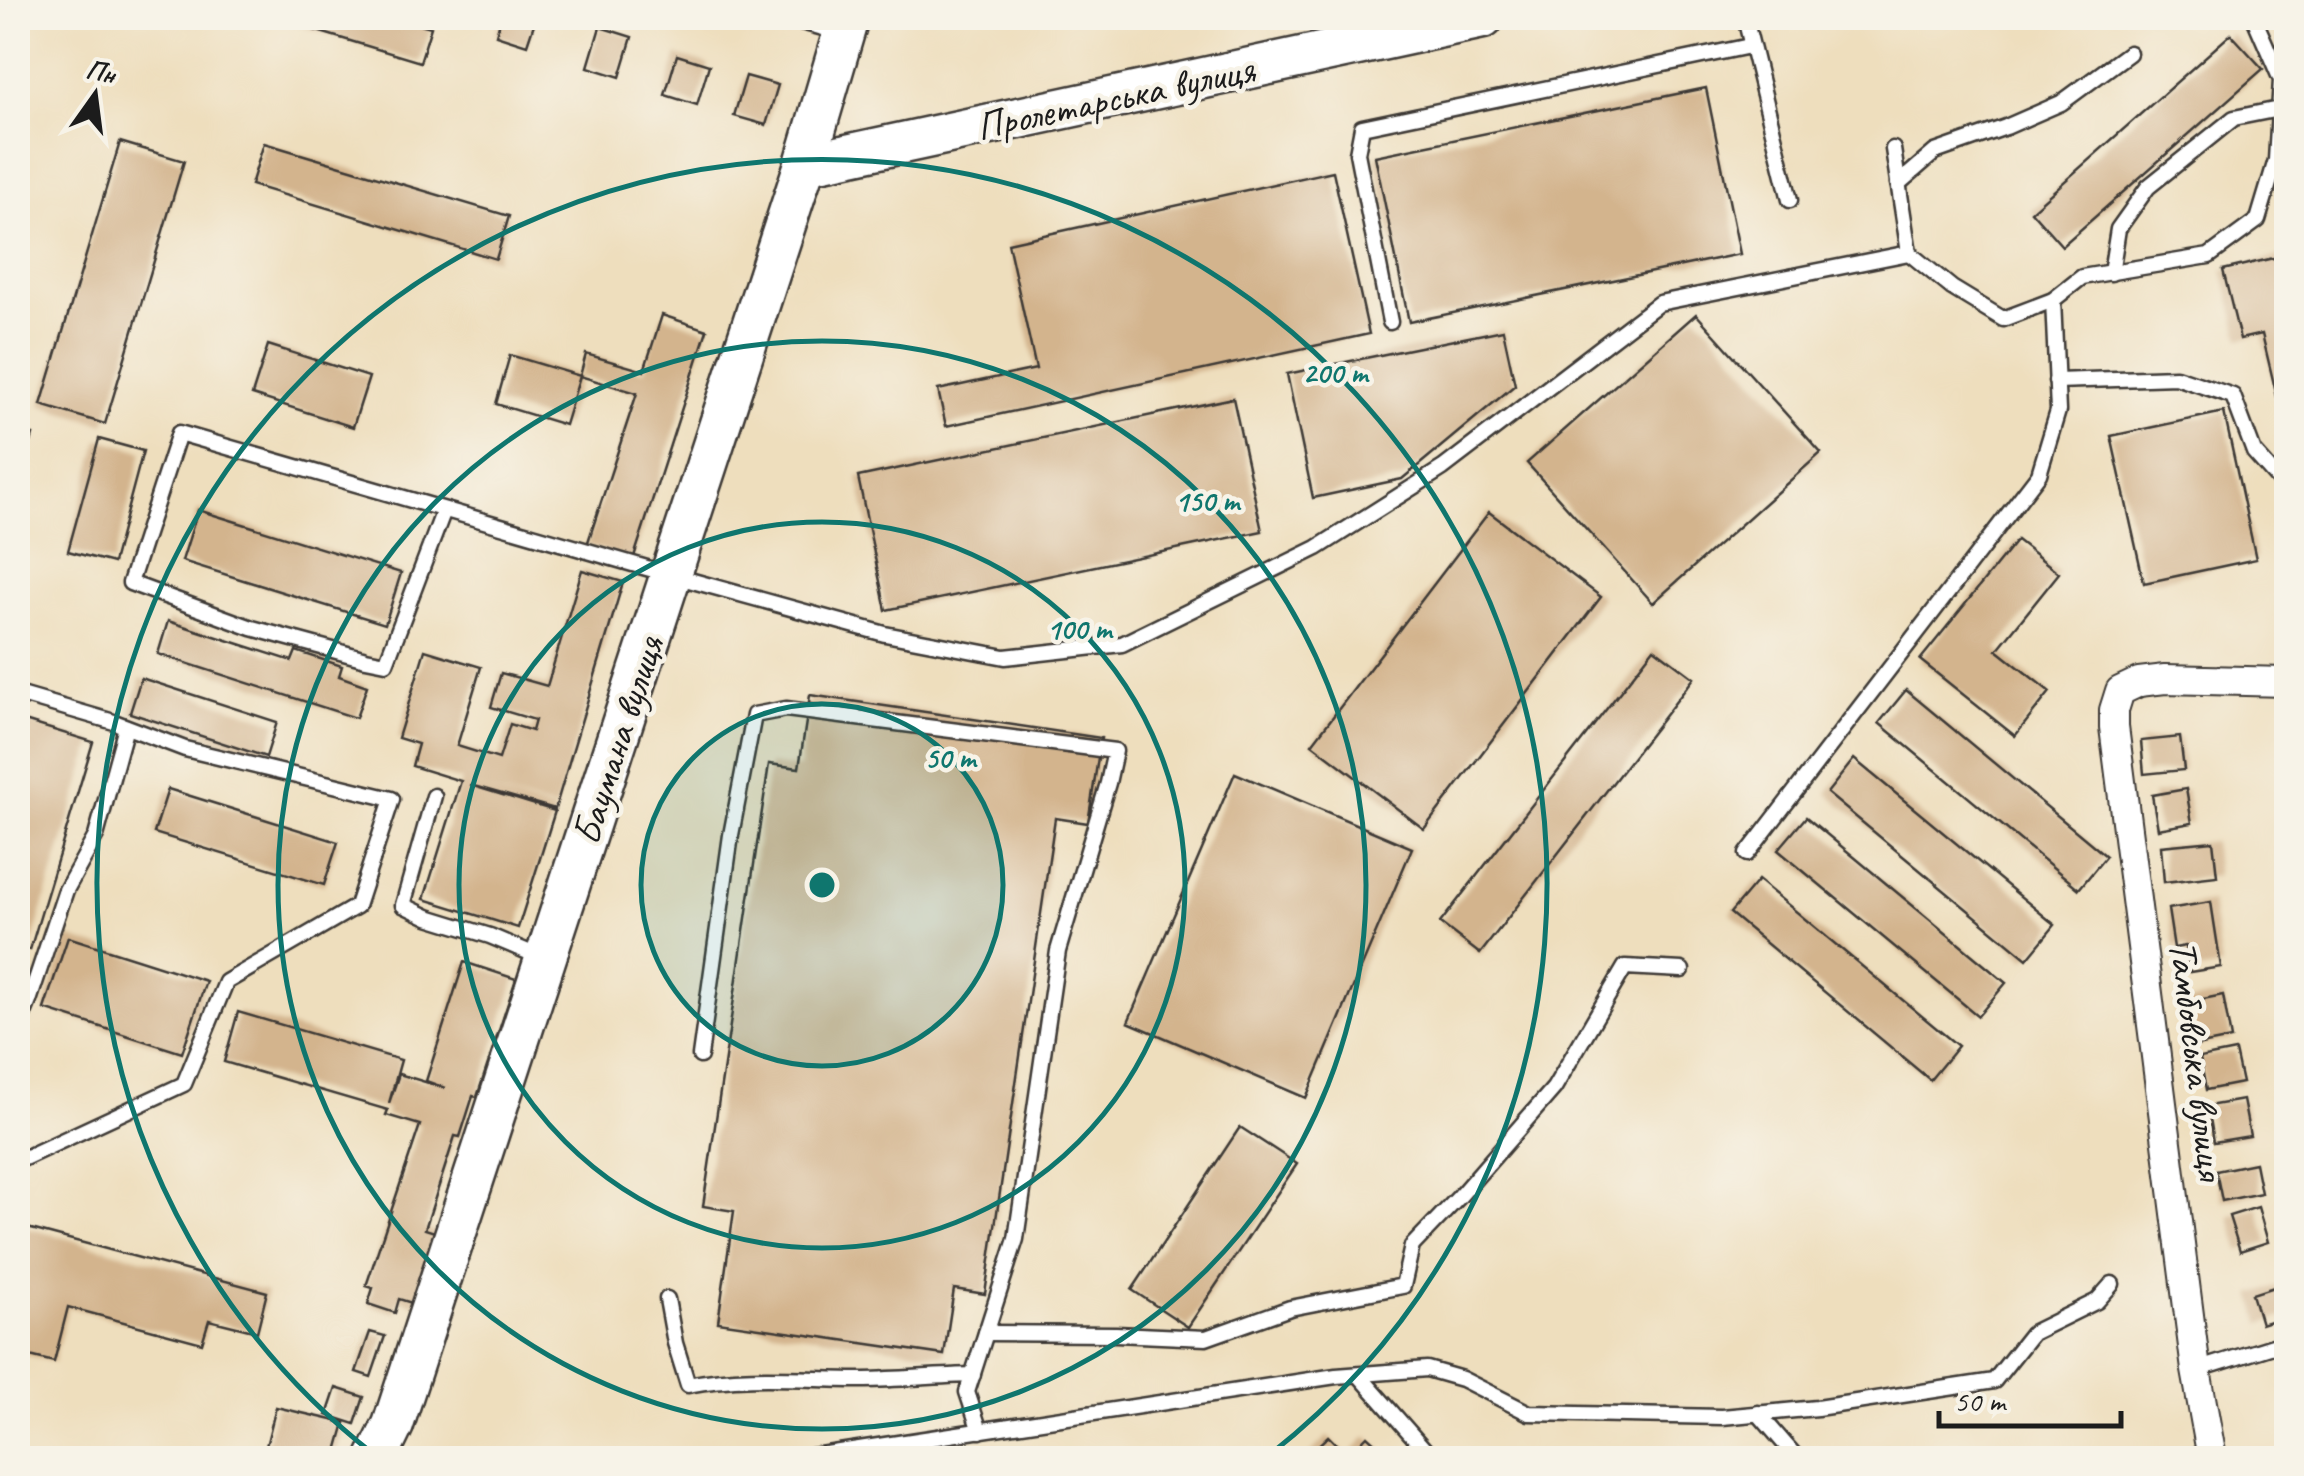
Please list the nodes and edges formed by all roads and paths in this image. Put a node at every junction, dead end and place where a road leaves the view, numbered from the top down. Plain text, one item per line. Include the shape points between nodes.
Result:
1 (787, 18) edge
2 (1483, 18) edge
3 (1745, 18) edge
4 (2254, 18) edge
5 (846, 26) edge
6 (1750, 46) junction
7 (2129, 53) dead end
8 (2280, 109) junction
9 (1892, 149) dead end
10 (805, 164) junction
11 (1898, 184) junction
12 (1790, 200) dead end
13 (1908, 253) junction
14 (2110, 272) junction
15 (2053, 300) junction
16 (1390, 322) dead end
17 (2056, 381) junction
18 (2286, 488) edge
19 (444, 510) junction
20 (671, 575) junction
21 (2286, 682) edge
22 (18, 694) edge
23 (126, 727) junction
24 (434, 796) dead end
25 (1747, 854) dead end
26 (545, 960) junction
27 (1682, 970) dead end
28 (18, 1026) edge
29 (700, 1056) dead end
30 (18, 1161) edge
31 (2112, 1284) dead end
32 (667, 1298) dead end
33 (986, 1334) junction
34 (2286, 1342) edge
35 (2196, 1370) junction
36 (1359, 1374) junction
37 (973, 1375) junction
38 (1758, 1413) junction
39 (980, 1431) junction
40 (376, 1458) edge
41 (800, 1458) edge
42 (1432, 1458) edge
43 (1797, 1458) edge
44 (2212, 1458) edge

1 - 5 lane
2 - 10 main road, Пролетарська вулиця
3 - 6 lane
4 - 8 lane via 2281,80
5 - 10 main road, Баумана вулиця
6 - 12 lane
6 - 16 lane via 1362,127 1357,153
7 - 11 lane via 2061,103 1935,152
8 - 14 lane via 2234,118 2148,188 2118,229
8 - 14 lane via 2276,160 2258,220 2209,256
9 - 11 lane
10 - 20 main road, Баумана вулиця
11 - 13 lane
13 - 15 lane via 2003,319
13 - 20 lane via 1659,303 1443,468 1317,548 1122,644 1005,656 885,634
14 - 15 lane via 2082,277
15 - 17 lane
17 - 18 lane via 2176,377 2233,396 2254,452
17 - 25 lane via 2058,412 2039,474
19 - 19 lane via 178,434 130,583 252,628 386,662
19 - 20 lane
20 - 26 main road, Баумана вулиця
21 - 35 street, Тамбовська вулиця via 2139,682 2120,692 2114,710
22 - 23 lane
23 - 28 lane via 96,836 66,890
23 - 30 lane via 186,750 392,799 356,906 226,982 184,1084
24 - 26 lane via 403,905
26 - 40 main road, Баумана вулиця via 394,1425
27 - 33 lane via 1625,967 1554,1088 1412,1246 1403,1286 1290,1308 1206,1338
29 - 33 lane via 754,716 786,709 1115,751 1058,951 1016,1240
31 - 38 lane via 2098,1301 2032,1333 1994,1381
32 - 37 lane via 688,1386 784,1377
33 - 37 lane
34 - 35 lane
35 - 44 street, Тамбовська вулиця
36 - 38 lane via 1427,1369 1529,1413
36 - 39 lane
36 - 42 lane
37 - 39 lane via 967,1392
38 - 43 lane
39 - 41 lane

